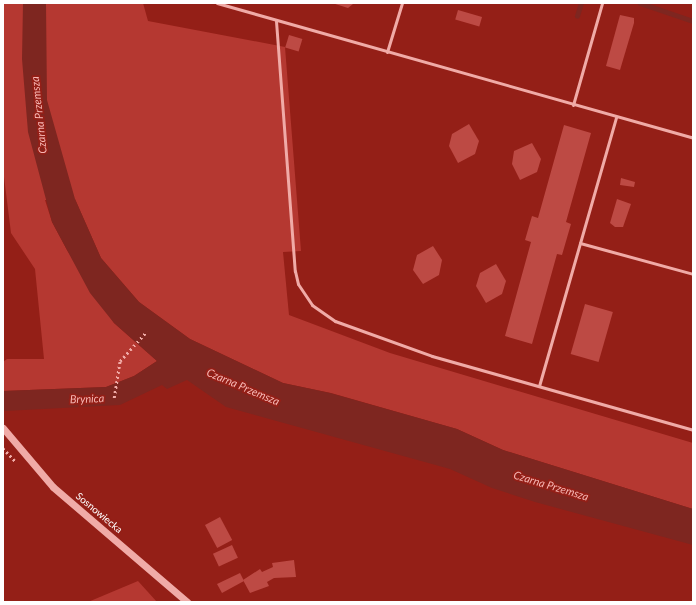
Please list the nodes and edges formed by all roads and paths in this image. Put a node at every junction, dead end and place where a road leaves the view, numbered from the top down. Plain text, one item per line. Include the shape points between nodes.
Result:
1 (217, 3) edge
2 (402, 3) edge
3 (602, 3) edge
4 (276, 21) junction
5 (387, 52) junction
6 (574, 105) junction
7 (616, 117) junction
8 (693, 138) edge
9 (580, 243) junction
10 (693, 274) edge
11 (147, 332) dead end
12 (540, 386) junction
13 (114, 398) dead end
14 (4, 429) edge
15 (693, 430) edge
16 (187, 602) edge

1 - 4 lane
2 - 5 lane
3 - 6 lane
4 - 5 lane
4 - 12 lane via 292,251 298,284 305,296 322,314 335,321 432,356
5 - 6 lane
6 - 7 lane
7 - 8 lane
7 - 9 lane
9 - 10 lane
9 - 12 lane
11 - 13 path via 120,361
12 - 15 lane
14 - 16 street, Sosnowiecka via 53,487

